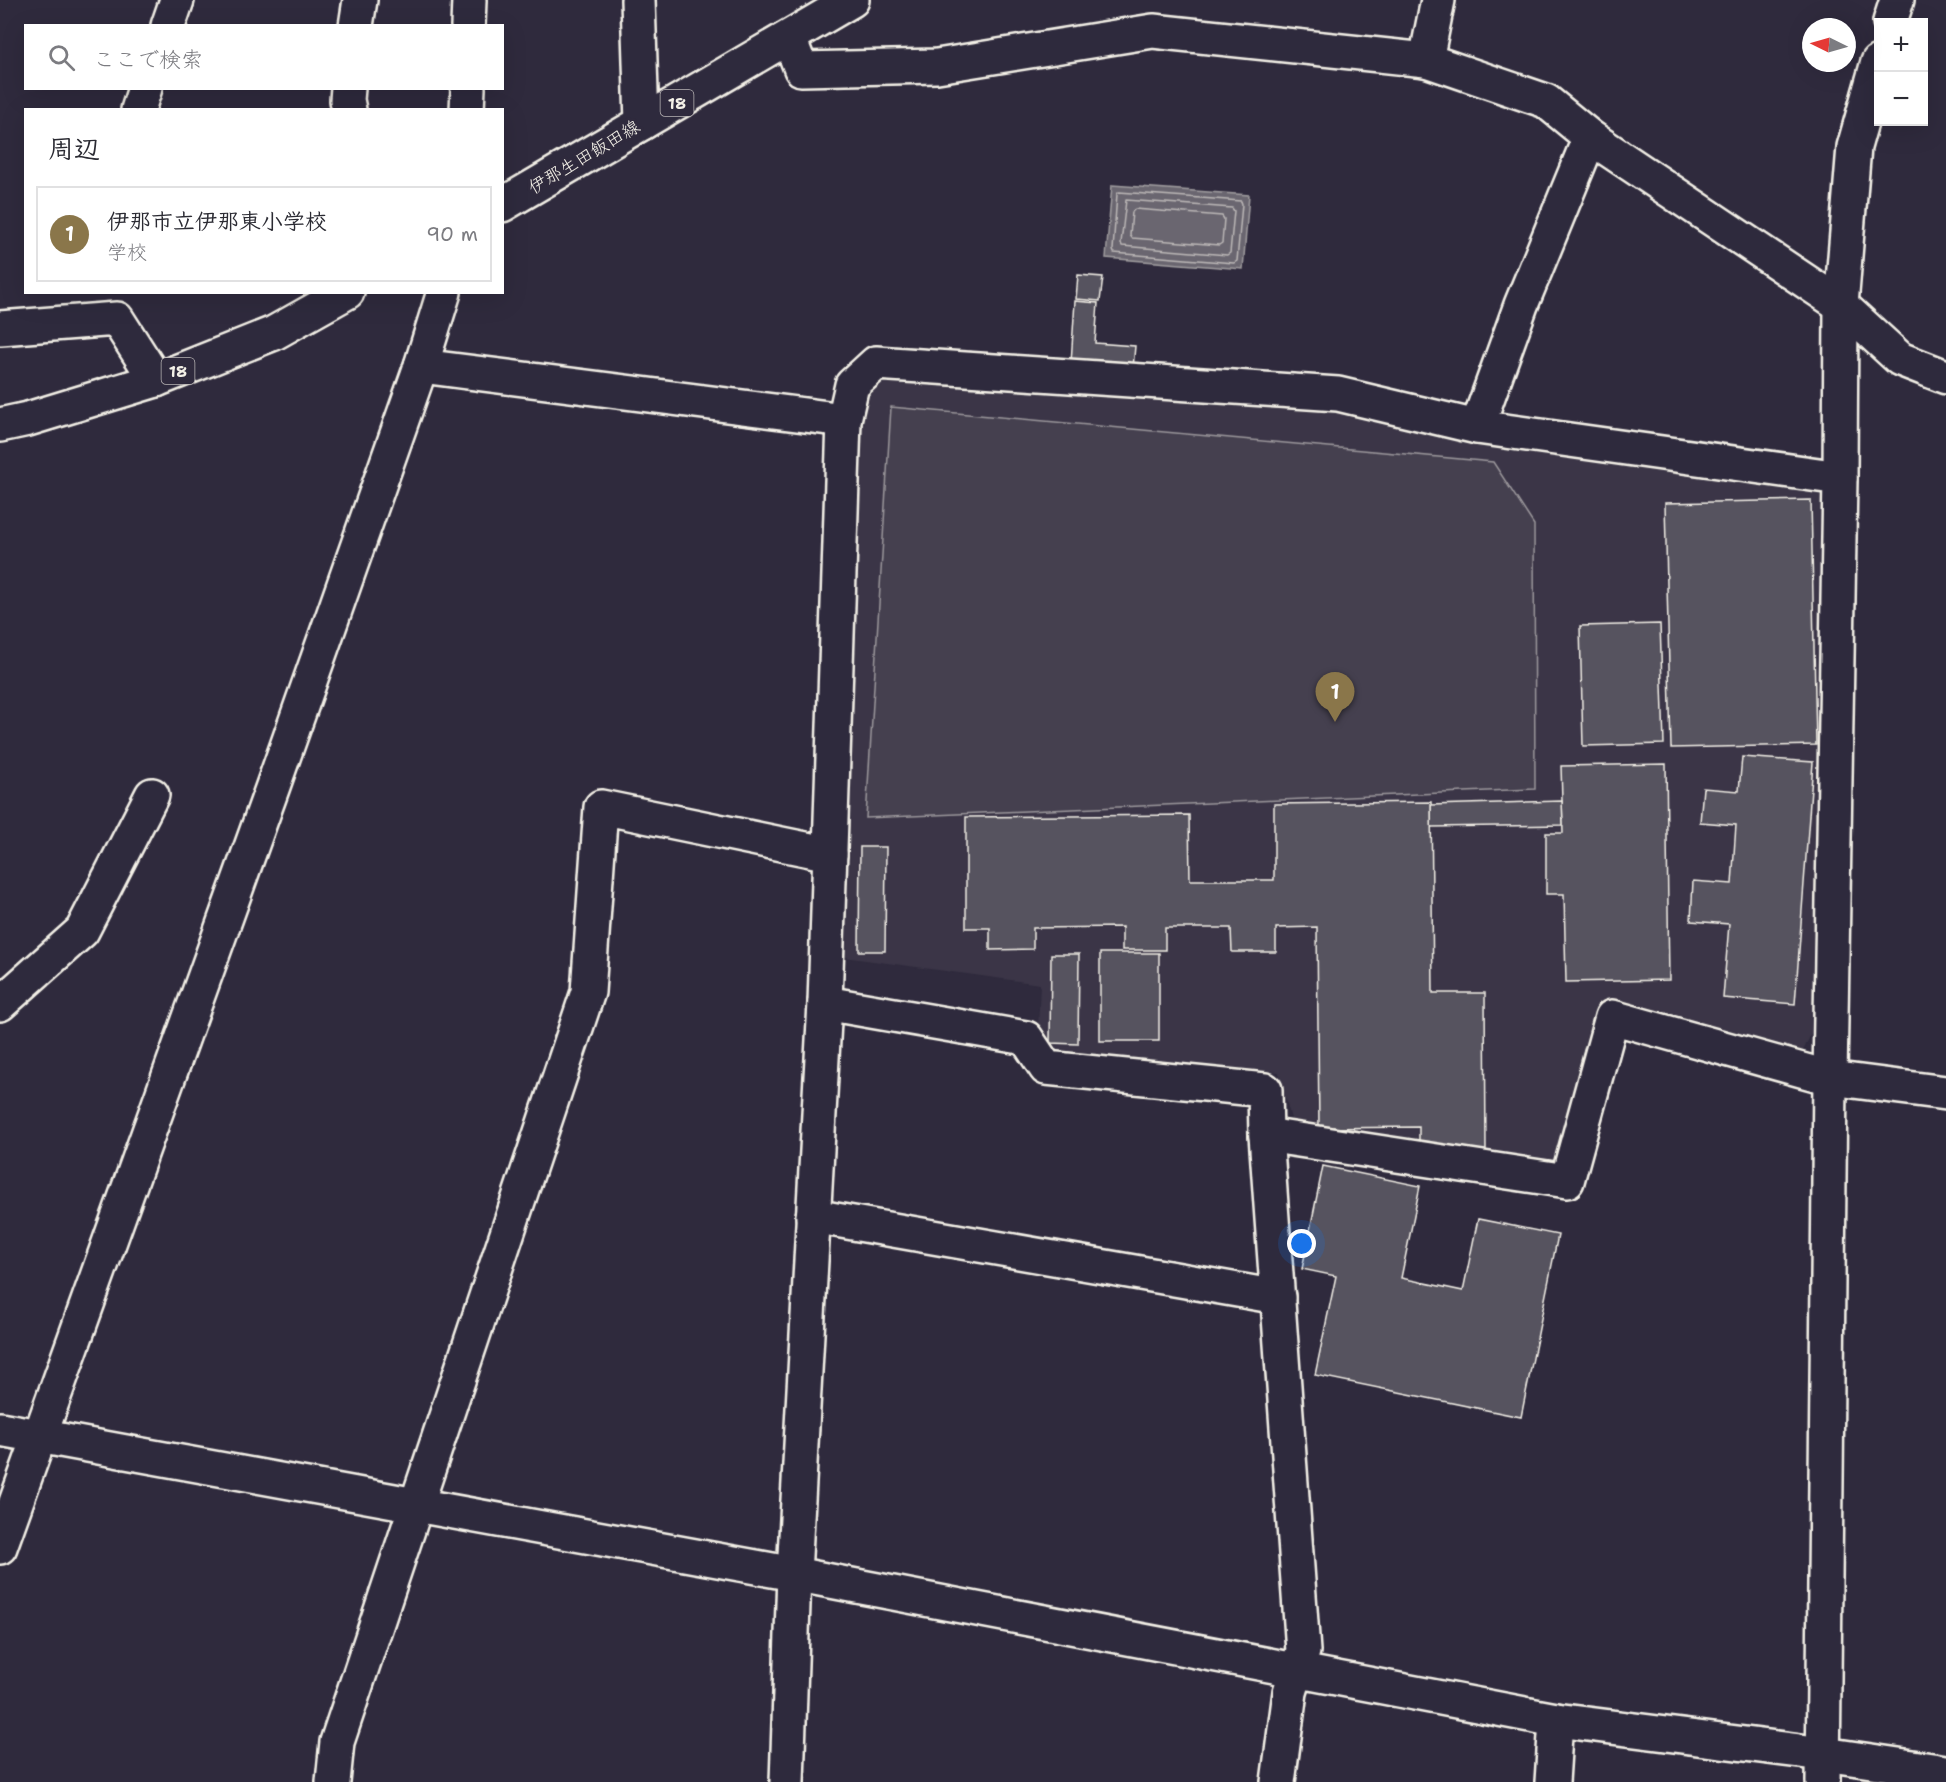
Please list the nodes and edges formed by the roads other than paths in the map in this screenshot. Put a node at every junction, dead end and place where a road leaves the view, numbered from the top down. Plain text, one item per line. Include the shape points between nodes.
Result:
1 (177, 0) edge
2 (360, 0) edge
3 (469, 0) edge
4 (638, 0) edge
5 (852, 0) edge
6 (1438, 0) edge
7 (1897, 0) edge
8 (1891, 18) edge
9 (169, 24) edge
10 (356, 24) edge
11 (468, 24) edge
12 (789, 38) junction
13 (1426, 60) junction
14 (1875, 72) edge
15 (145, 90) edge
16 (348, 90) edge
17 (468, 90) edge
18 (139, 108) edge
19 (349, 108) edge
20 (467, 108) edge
21 (642, 123) junction
22 (1590, 137) junction
23 (504, 204) edge
24 (342, 294) edge
25 (443, 294) edge
26 (1841, 305) junction
27 (117, 306) edge
28 (0, 328) edge
29 (421, 366) junction
30 (1946, 376) edge
31 (156, 380) junction
32 (844, 420) junction
33 (0, 425) edge
34 (1477, 427) junction
35 (1840, 478) junction
36 (152, 795) dead end
37 (830, 854) junction
38 (825, 1003) junction
39 (0, 1004) edge
40 (1830, 1078) junction
41 (1946, 1093) edge
42 (1266, 1135) junction
43 (813, 1216) junction
44 (1278, 1297) junction
45 (0, 1429) edge
46 (40, 1436) junction
47 (417, 1506) junction
48 (0, 1547) edge
49 (794, 1574) junction
50 (1298, 1671) junction
51 (1556, 1720) junction
52 (1824, 1768) edge
53 (1946, 1772) edge
54 (333, 1782) edge
55 (786, 1782) edge
56 (1278, 1782) edge
57 (1552, 1782) edge

1 - 9 street
2 - 10 street
3 - 11 street
4 - 21 street
5 - 12 street, 伊那生田飯田線 / 18
6 - 13 street
7 - 8 street
12 - 13 street via 801,69 936,66 1153,31
12 - 21 street, 伊那生田飯田線 / 18
13 - 22 street via 1546,100
14 - 26 street via 1854,147
15 - 18 street
16 - 19 street
17 - 20 street
21 - 23 street, 伊那生田飯田線 / 18
22 - 26 street
22 - 34 street via 1521,305
24 - 31 street, 18 via 274,333
25 - 29 street
26 - 30 street via 1900,359
26 - 35 street
27 - 28 street
27 - 31 street
29 - 32 street
29 - 46 street
31 - 33 street, 18
32 - 34 street via 852,385 876,363 1338,394
32 - 37 street
34 - 35 street
35 - 40 street
36 - 39 street via 82,932
37 - 38 street
37 - 47 street via 601,807 588,992
38 - 42 street via 1026,1038 1046,1068 1265,1090
38 - 43 street
40 - 41 street
40 - 42 street via 1612,1017 1567,1181
40 - 52 street
42 - 44 street
43 - 44 street
43 - 49 street
44 - 50 street via 1303,1651
45 - 46 street
46 - 47 street
46 - 48 street
47 - 49 street
47 - 54 street via 337,1742
49 - 50 street
49 - 55 street
50 - 51 street
50 - 56 street via 1290,1692
51 - 52 street
51 - 57 street
52 - 53 street

